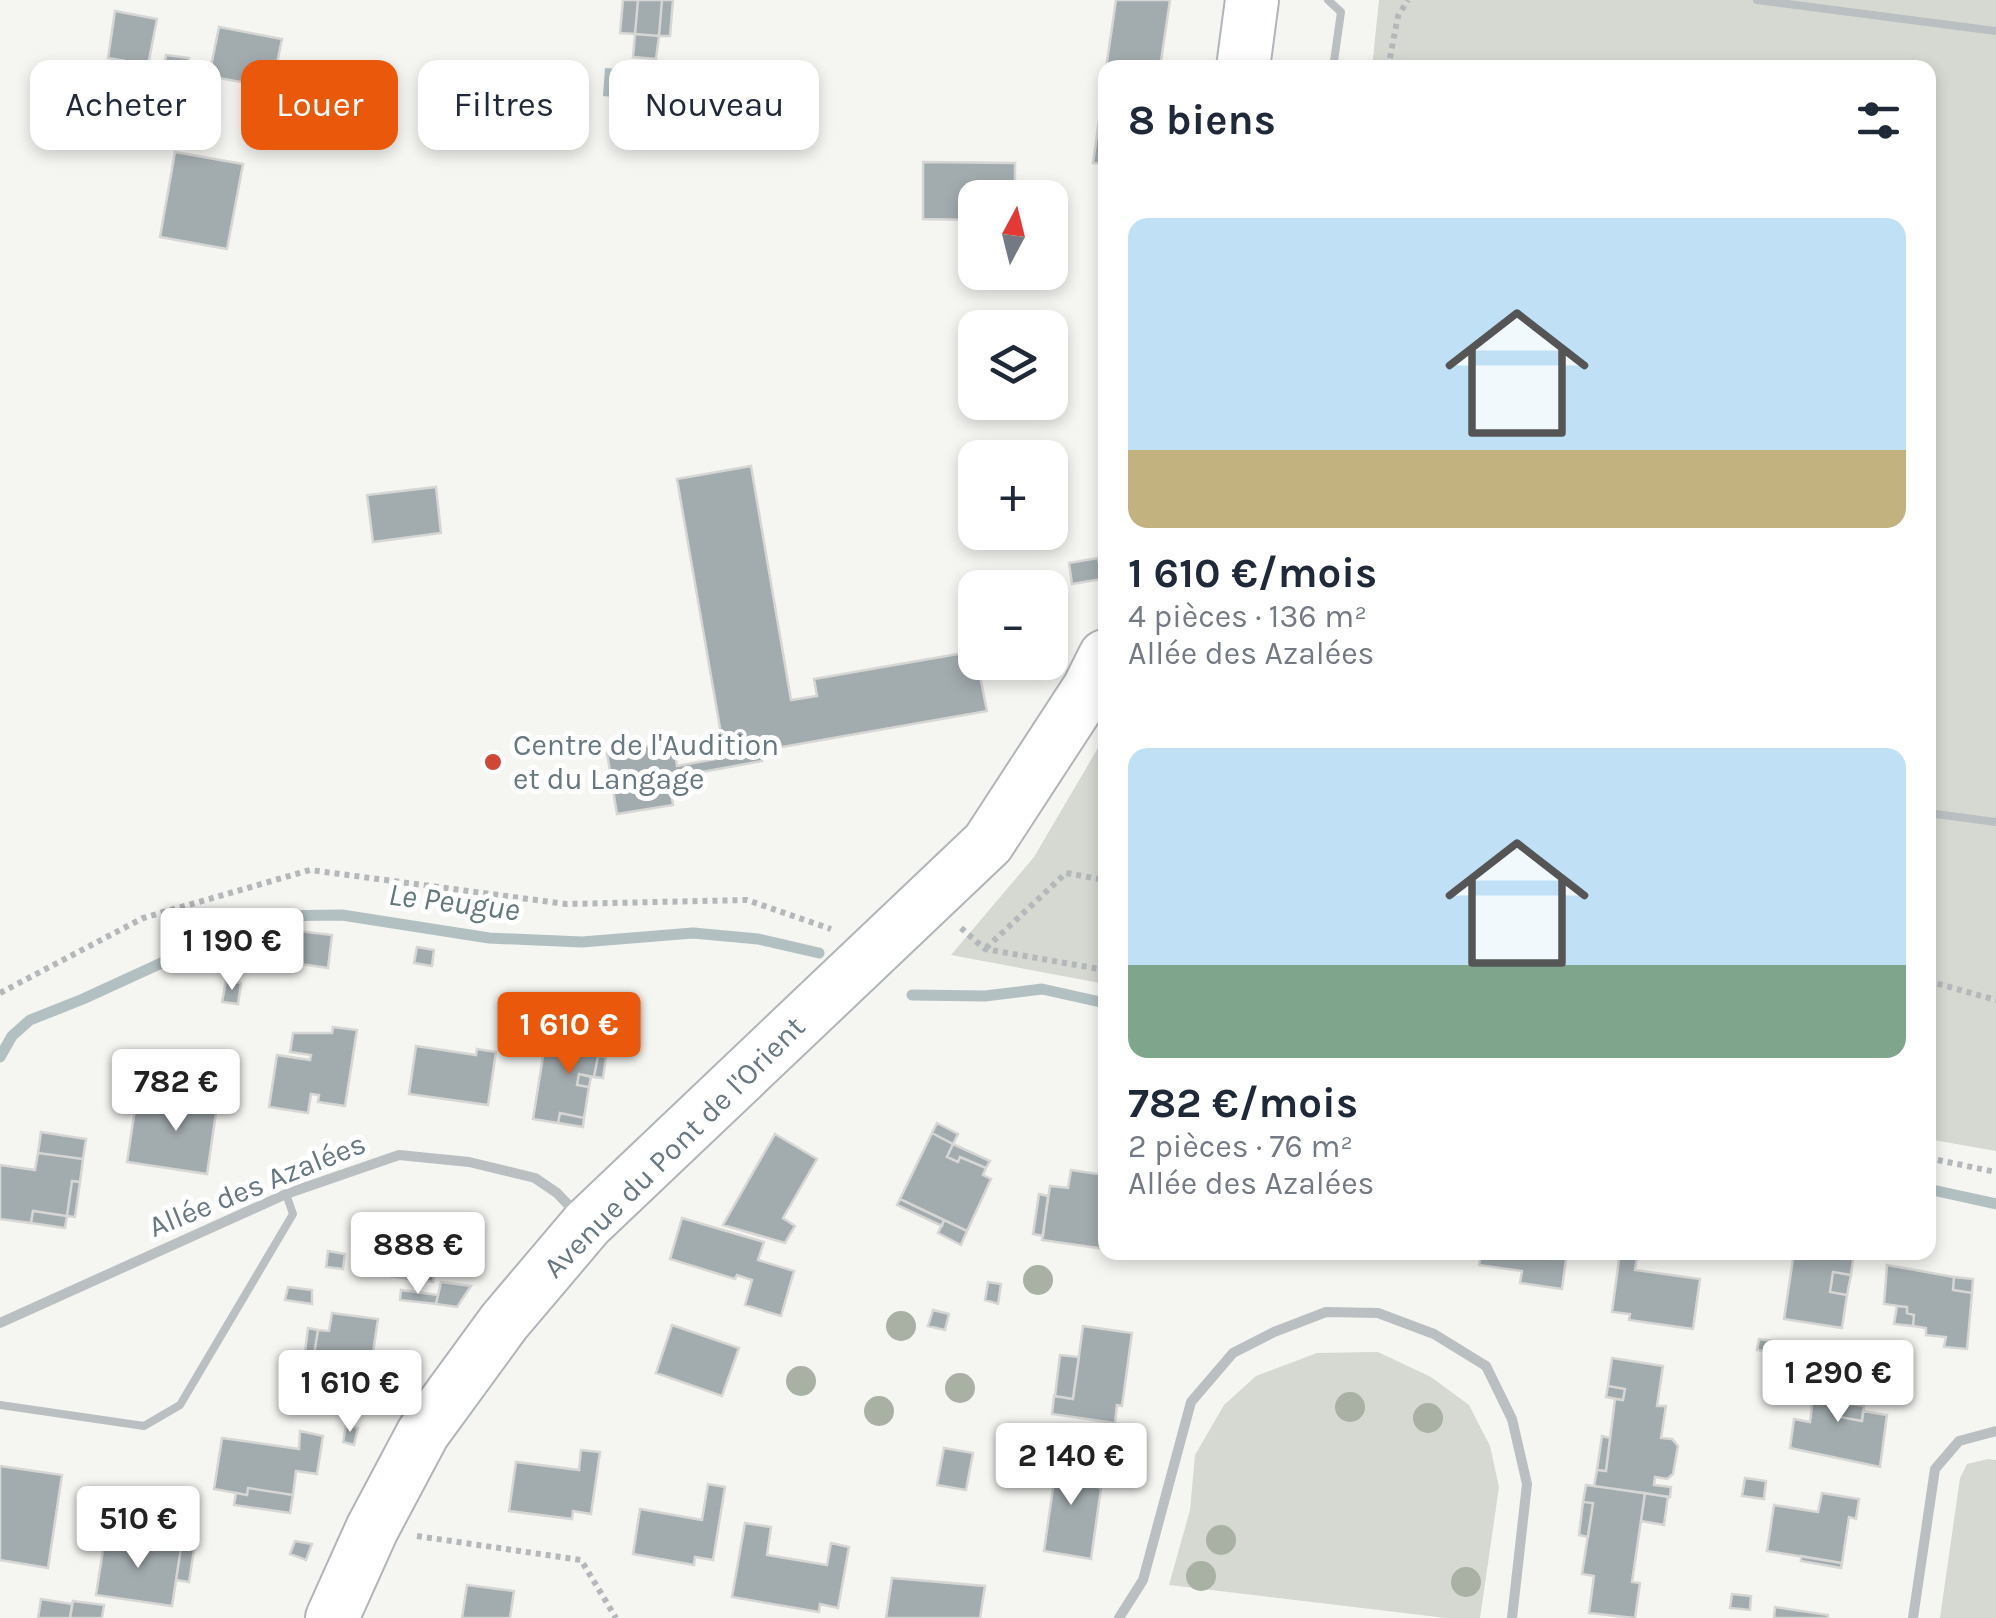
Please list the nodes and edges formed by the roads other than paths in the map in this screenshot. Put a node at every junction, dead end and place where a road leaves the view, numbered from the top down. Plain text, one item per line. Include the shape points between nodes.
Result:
1 (1252, 0) edge
2 (1328, 0) edge
3 (1756, 0) edge
4 (1996, 31) edge
5 (1244, 60) edge
6 (1334, 60) edge
7 (1098, 675) edge
8 (1936, 815) edge
9 (1996, 822) edge
10 (286, 1194) junction
11 (587, 1224) junction
12 (0, 1323) edge
13 (0, 1405) edge
14 (1996, 1431) edge
15 (332, 1618) edge
16 (1119, 1618) edge
17 (1512, 1618) edge
18 (1913, 1618) edge

1 - 5 main road
2 - 6 lane via 1341,12
3 - 4 lane
7 - 11 main road, Avenue du Pont de l'Orient via 988,842 857,938
8 - 9 lane
10 - 11 street, Allée des Azalées via 399,1155 535,1178
10 - 12 street, Allée des Azalées
10 - 13 lane via 292,1214 180,1405 144,1426
11 - 15 main road, Avenue du Pont de l'Orient via 423,1433
14 - 18 street via 1959,1442 1935,1470
16 - 17 street via 1144,1580 1191,1402 1233,1353 1274,1332 1326,1312 1378,1312 1434,1334 1486,1366 1512,1420 1527,1484

